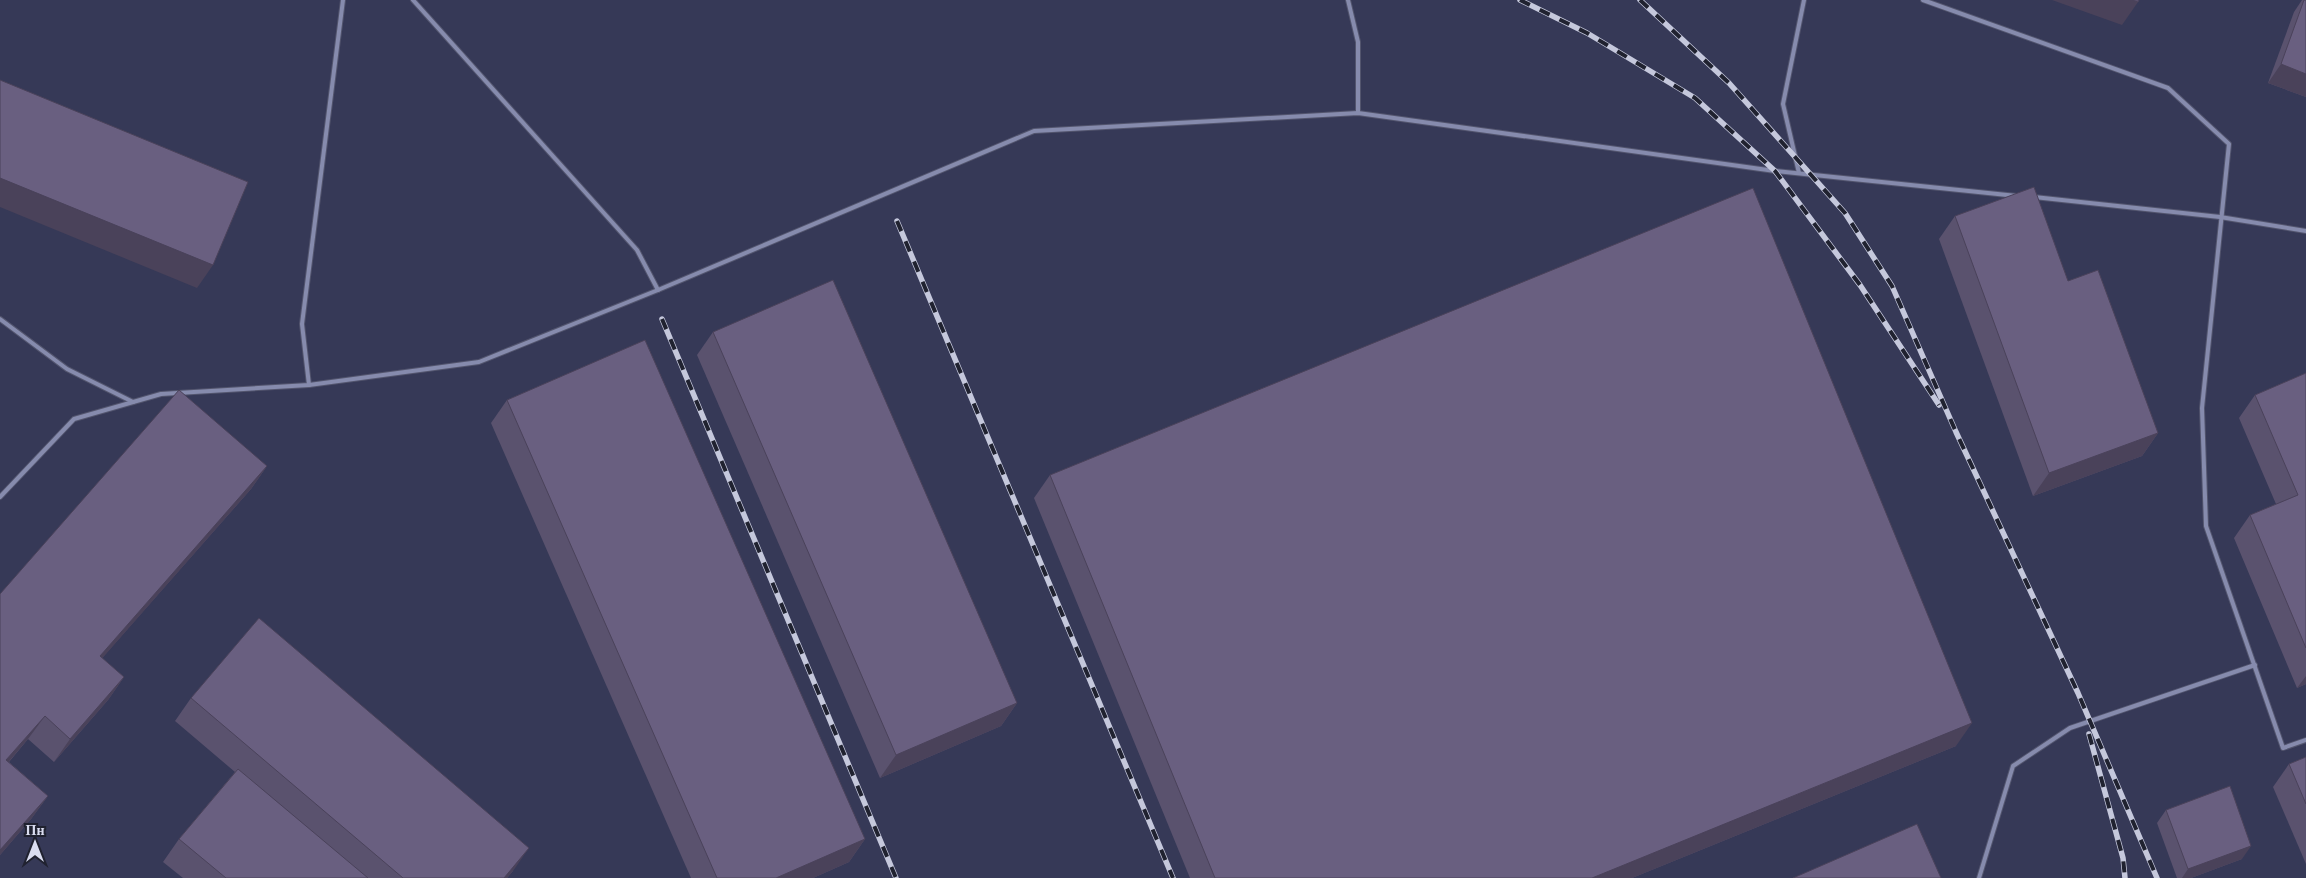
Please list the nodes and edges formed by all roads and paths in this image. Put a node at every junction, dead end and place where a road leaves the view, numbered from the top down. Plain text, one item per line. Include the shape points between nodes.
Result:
1 (343, 0) edge
2 (414, 0) edge
3 (1348, 0) edge
4 (1804, 0) edge
5 (1923, 0) edge
6 (1358, 113) junction
7 (1799, 173) junction
8 (2220, 217) junction
9 (2306, 231) edge
10 (658, 290) junction
11 (0, 319) edge
12 (309, 385) junction
13 (134, 402) junction
14 (0, 498) edge
15 (2254, 665) junction
16 (2306, 740) edge
17 (1979, 878) edge

1 - 12 lane via 302,324
2 - 10 lane via 638,250
3 - 6 lane via 1358,42
4 - 7 lane via 1783,104
5 - 8 lane via 2168,88 2229,144
6 - 7 lane
6 - 10 lane via 1034,130
7 - 8 lane
8 - 9 lane
8 - 15 lane via 2202,408 2206,526
10 - 12 lane via 479,362
11 - 13 lane via 68,369
12 - 13 lane via 161,394
13 - 14 lane via 74,419
15 - 16 lane via 2283,748
15 - 17 lane via 2070,728 2013,766

